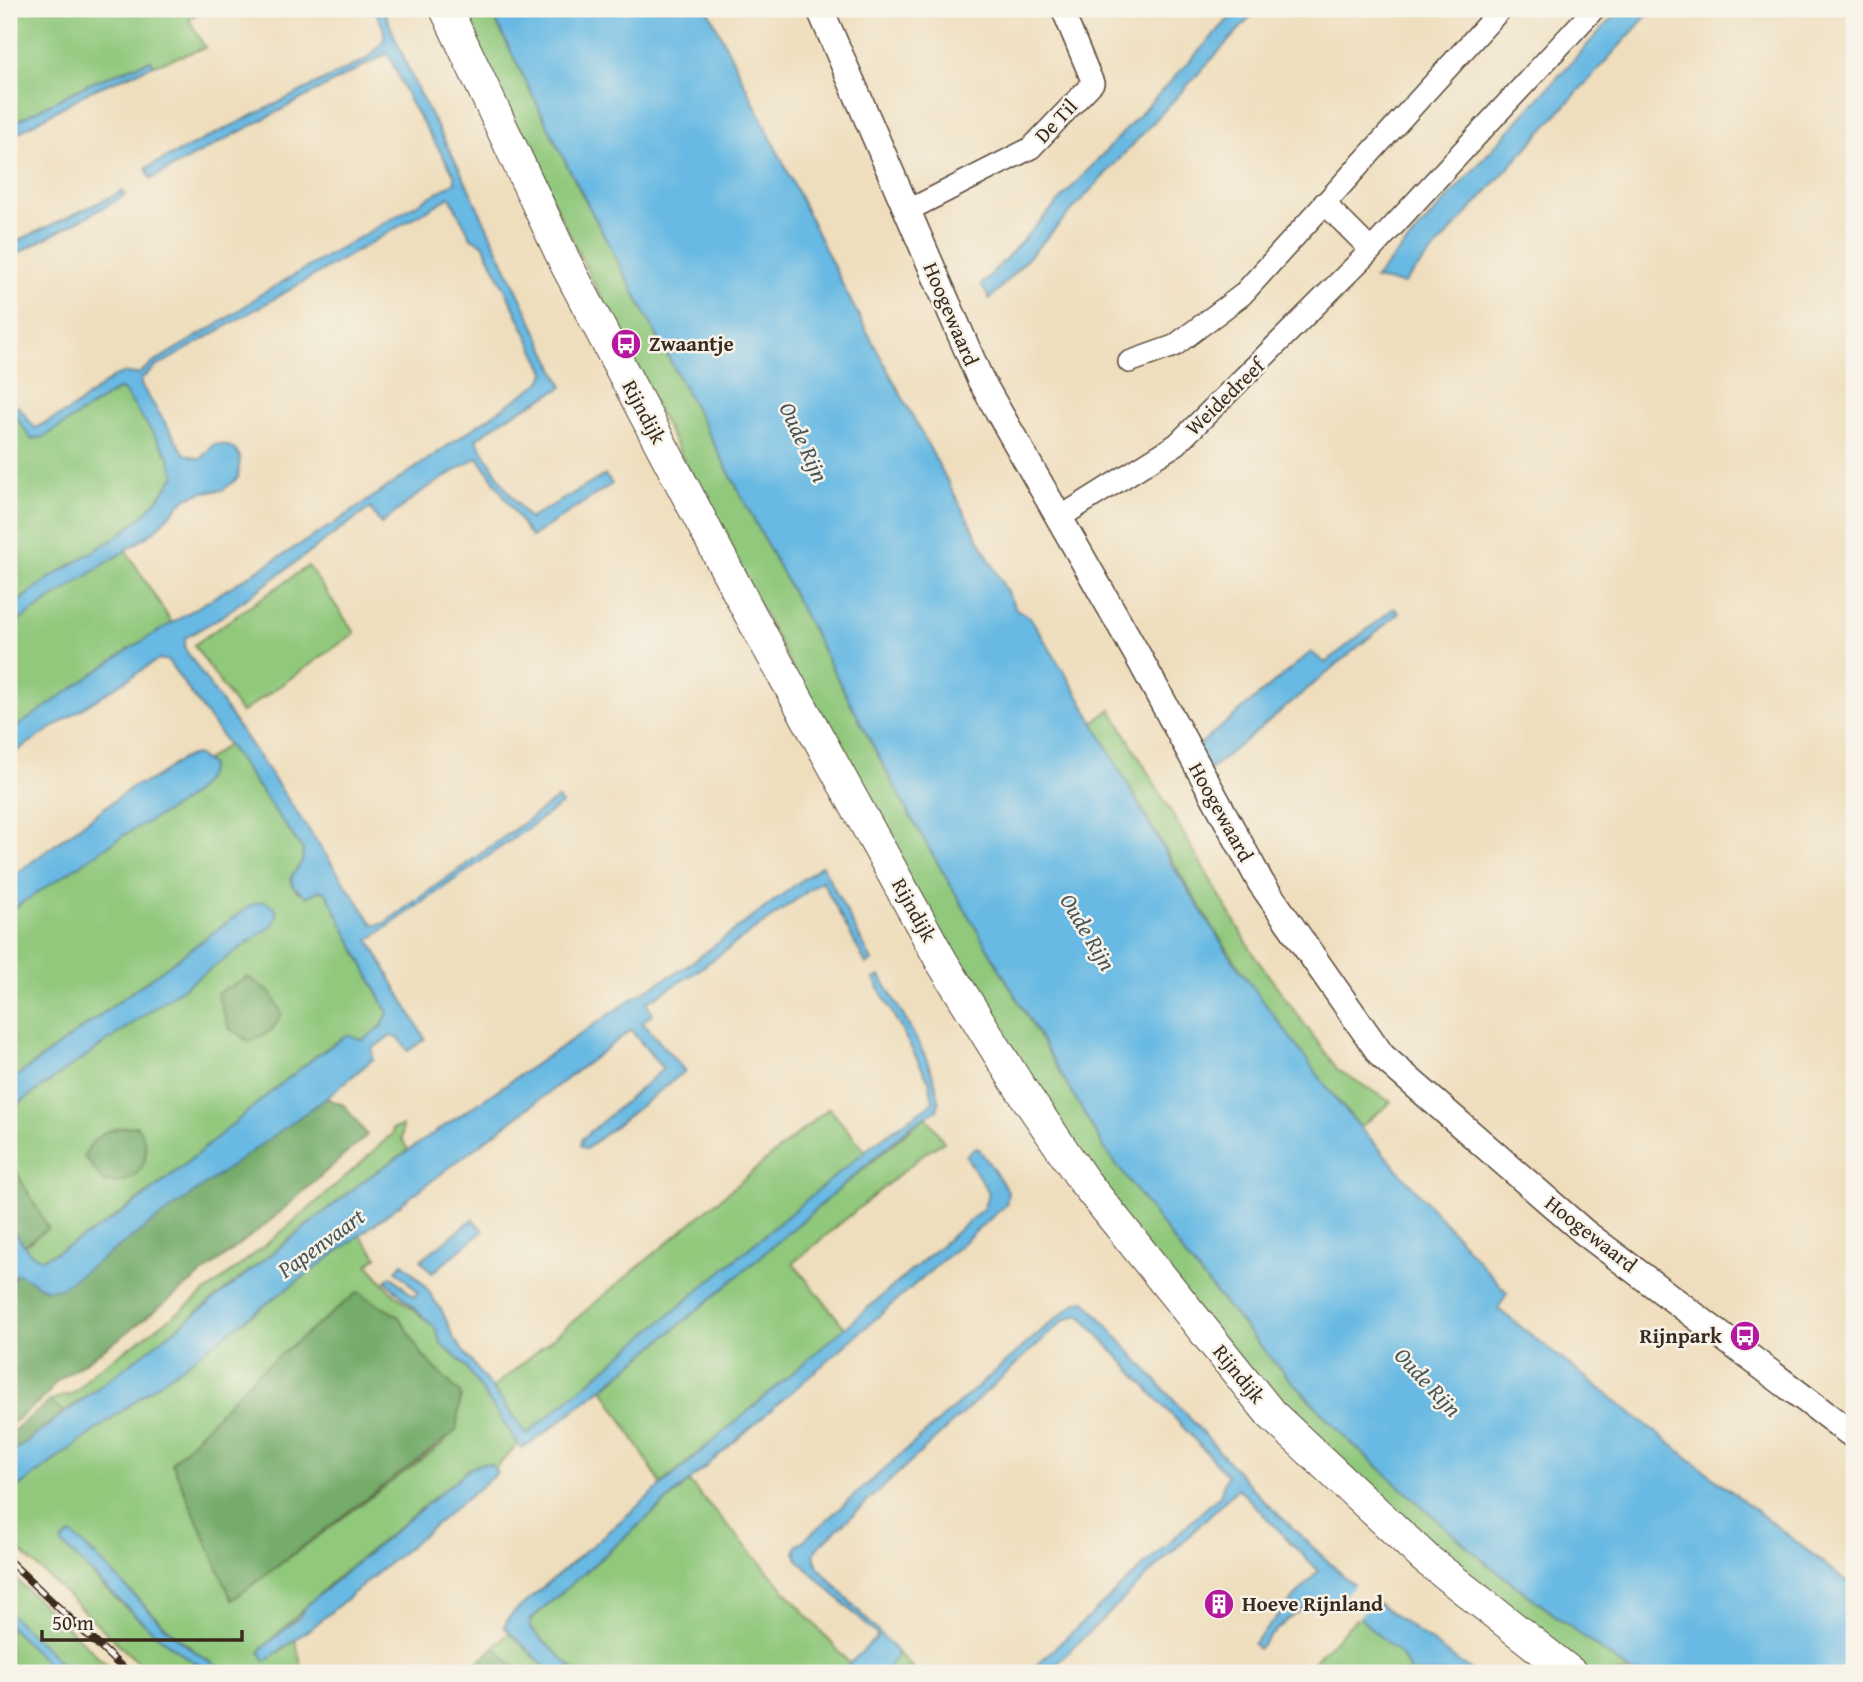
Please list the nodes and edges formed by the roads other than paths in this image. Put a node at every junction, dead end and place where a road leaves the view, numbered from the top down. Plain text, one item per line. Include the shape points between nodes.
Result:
1 (446, 9) edge
2 (820, 9) edge
3 (1062, 9) edge
4 (1501, 9) edge
5 (1594, 9) edge
6 (1324, 203) junction
7 (907, 211) junction
8 (1371, 250) junction
9 (1129, 362) dead end
10 (1059, 517) junction
11 (1854, 1436) edge
12 (1572, 1673) edge

1 - 12 main road, Rijndijk via 565,262 750,614 942,962 1075,1170 1271,1414 1426,1559
2 - 7 street, Hoogewaard
3 - 7 street, De Til via 1093,83 1031,148
4 - 6 street
5 - 8 street, Weidedreef
6 - 8 street
6 - 9 street via 1242,295 1174,346
7 - 10 street, Hoogewaard via 980,379
8 - 10 street, Weidedreef via 1177,444
10 - 11 street, Hoogewaard via 1261,883 1382,1056 1584,1232

